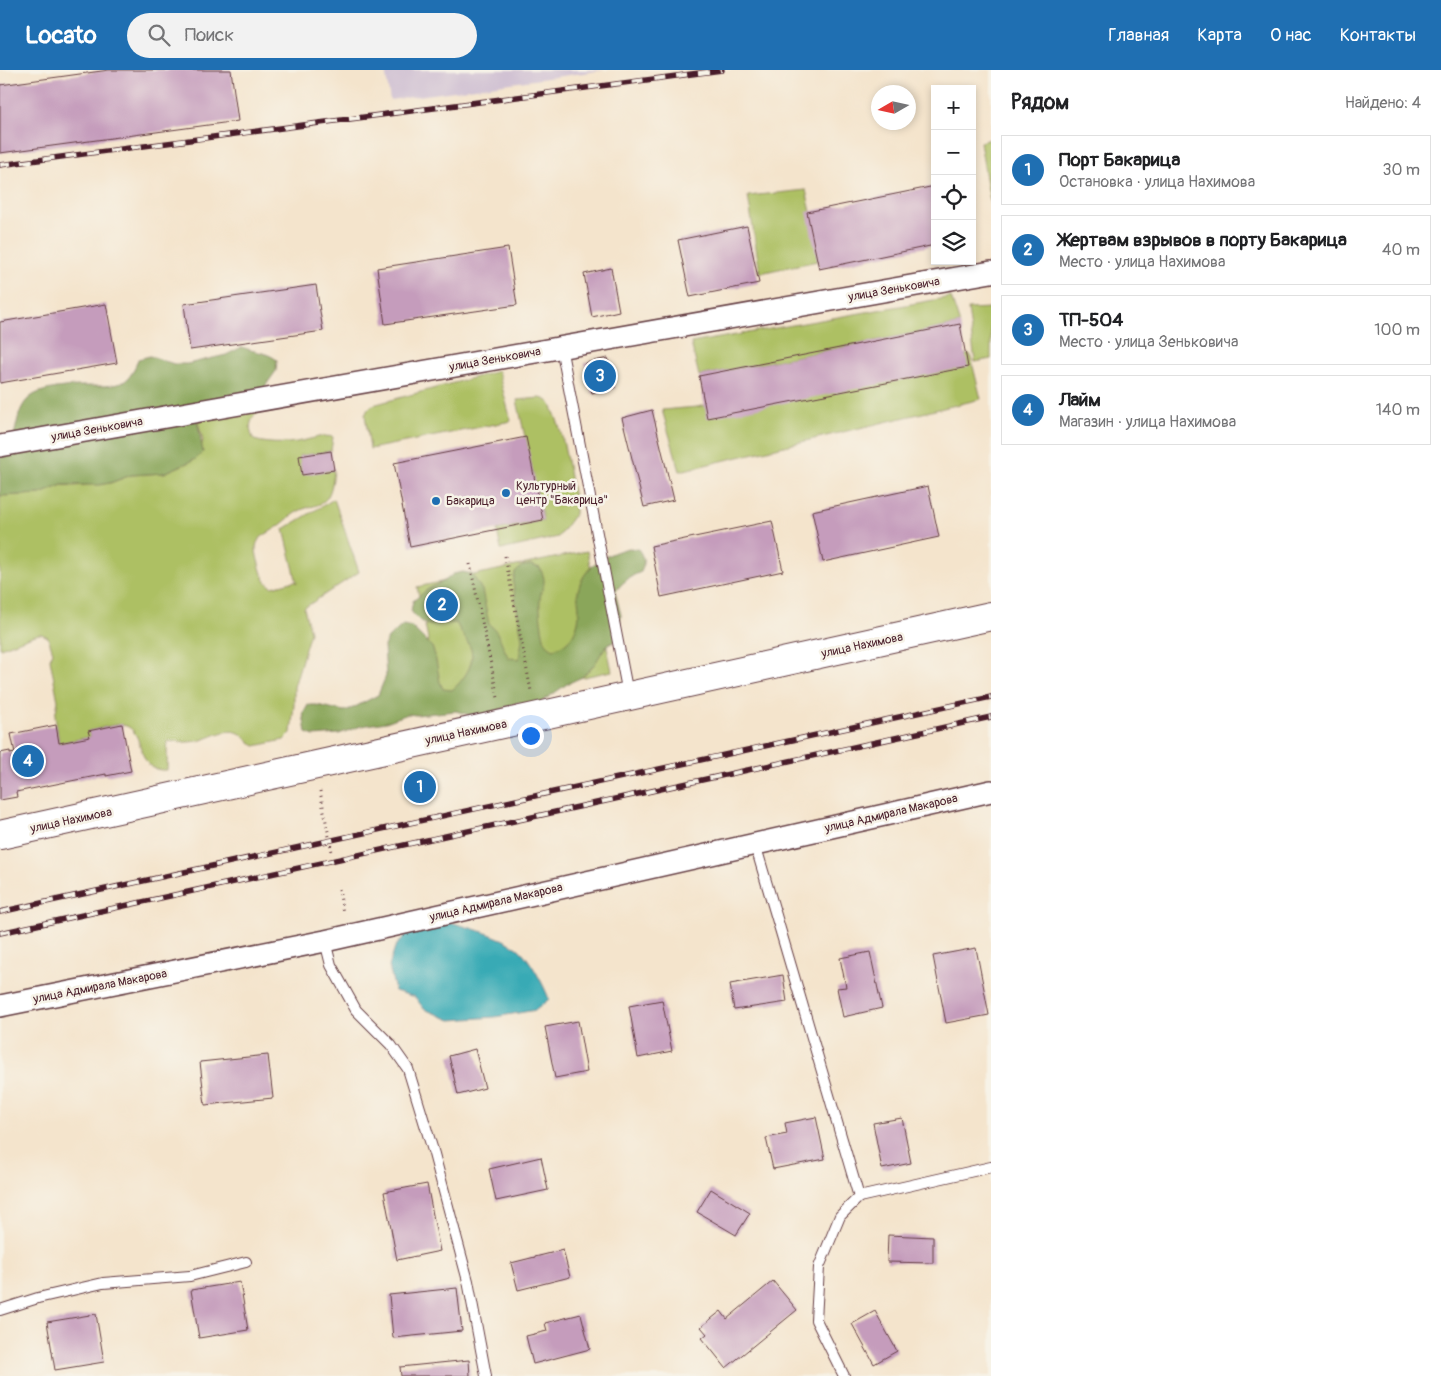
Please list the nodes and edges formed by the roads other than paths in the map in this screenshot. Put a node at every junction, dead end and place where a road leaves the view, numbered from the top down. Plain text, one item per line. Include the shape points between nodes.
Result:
1 (991, 272) edge
2 (561, 347) junction
3 (0, 446) edge
4 (991, 616) edge
5 (629, 696) junction
6 (991, 791) edge
7 (0, 835) edge
8 (755, 844) junction
9 (325, 941) junction
10 (0, 1006) edge
11 (991, 1167) edge
12 (859, 1197) junction
13 (246, 1262) dead end
14 (0, 1310) edge
15 (486, 1376) edge
16 (844, 1376) edge

1 - 2 street, улица Зеньковича
2 - 3 street, улица Зеньковича
2 - 5 lane
4 - 5 main road, улица Нахимова
5 - 7 main road, улица Нахимова
6 - 8 street, улица Адмирала Макарова
8 - 9 street, улица Адмирала Макарова
8 - 12 lane
9 - 10 street, улица Адмирала Макарова
9 - 15 lane via 331,964 356,1010 391,1045 408,1069 468,1281
11 - 12 lane
12 - 16 lane via 840,1216 819,1267 816,1320
13 - 14 lane via 190,1276 103,1282

